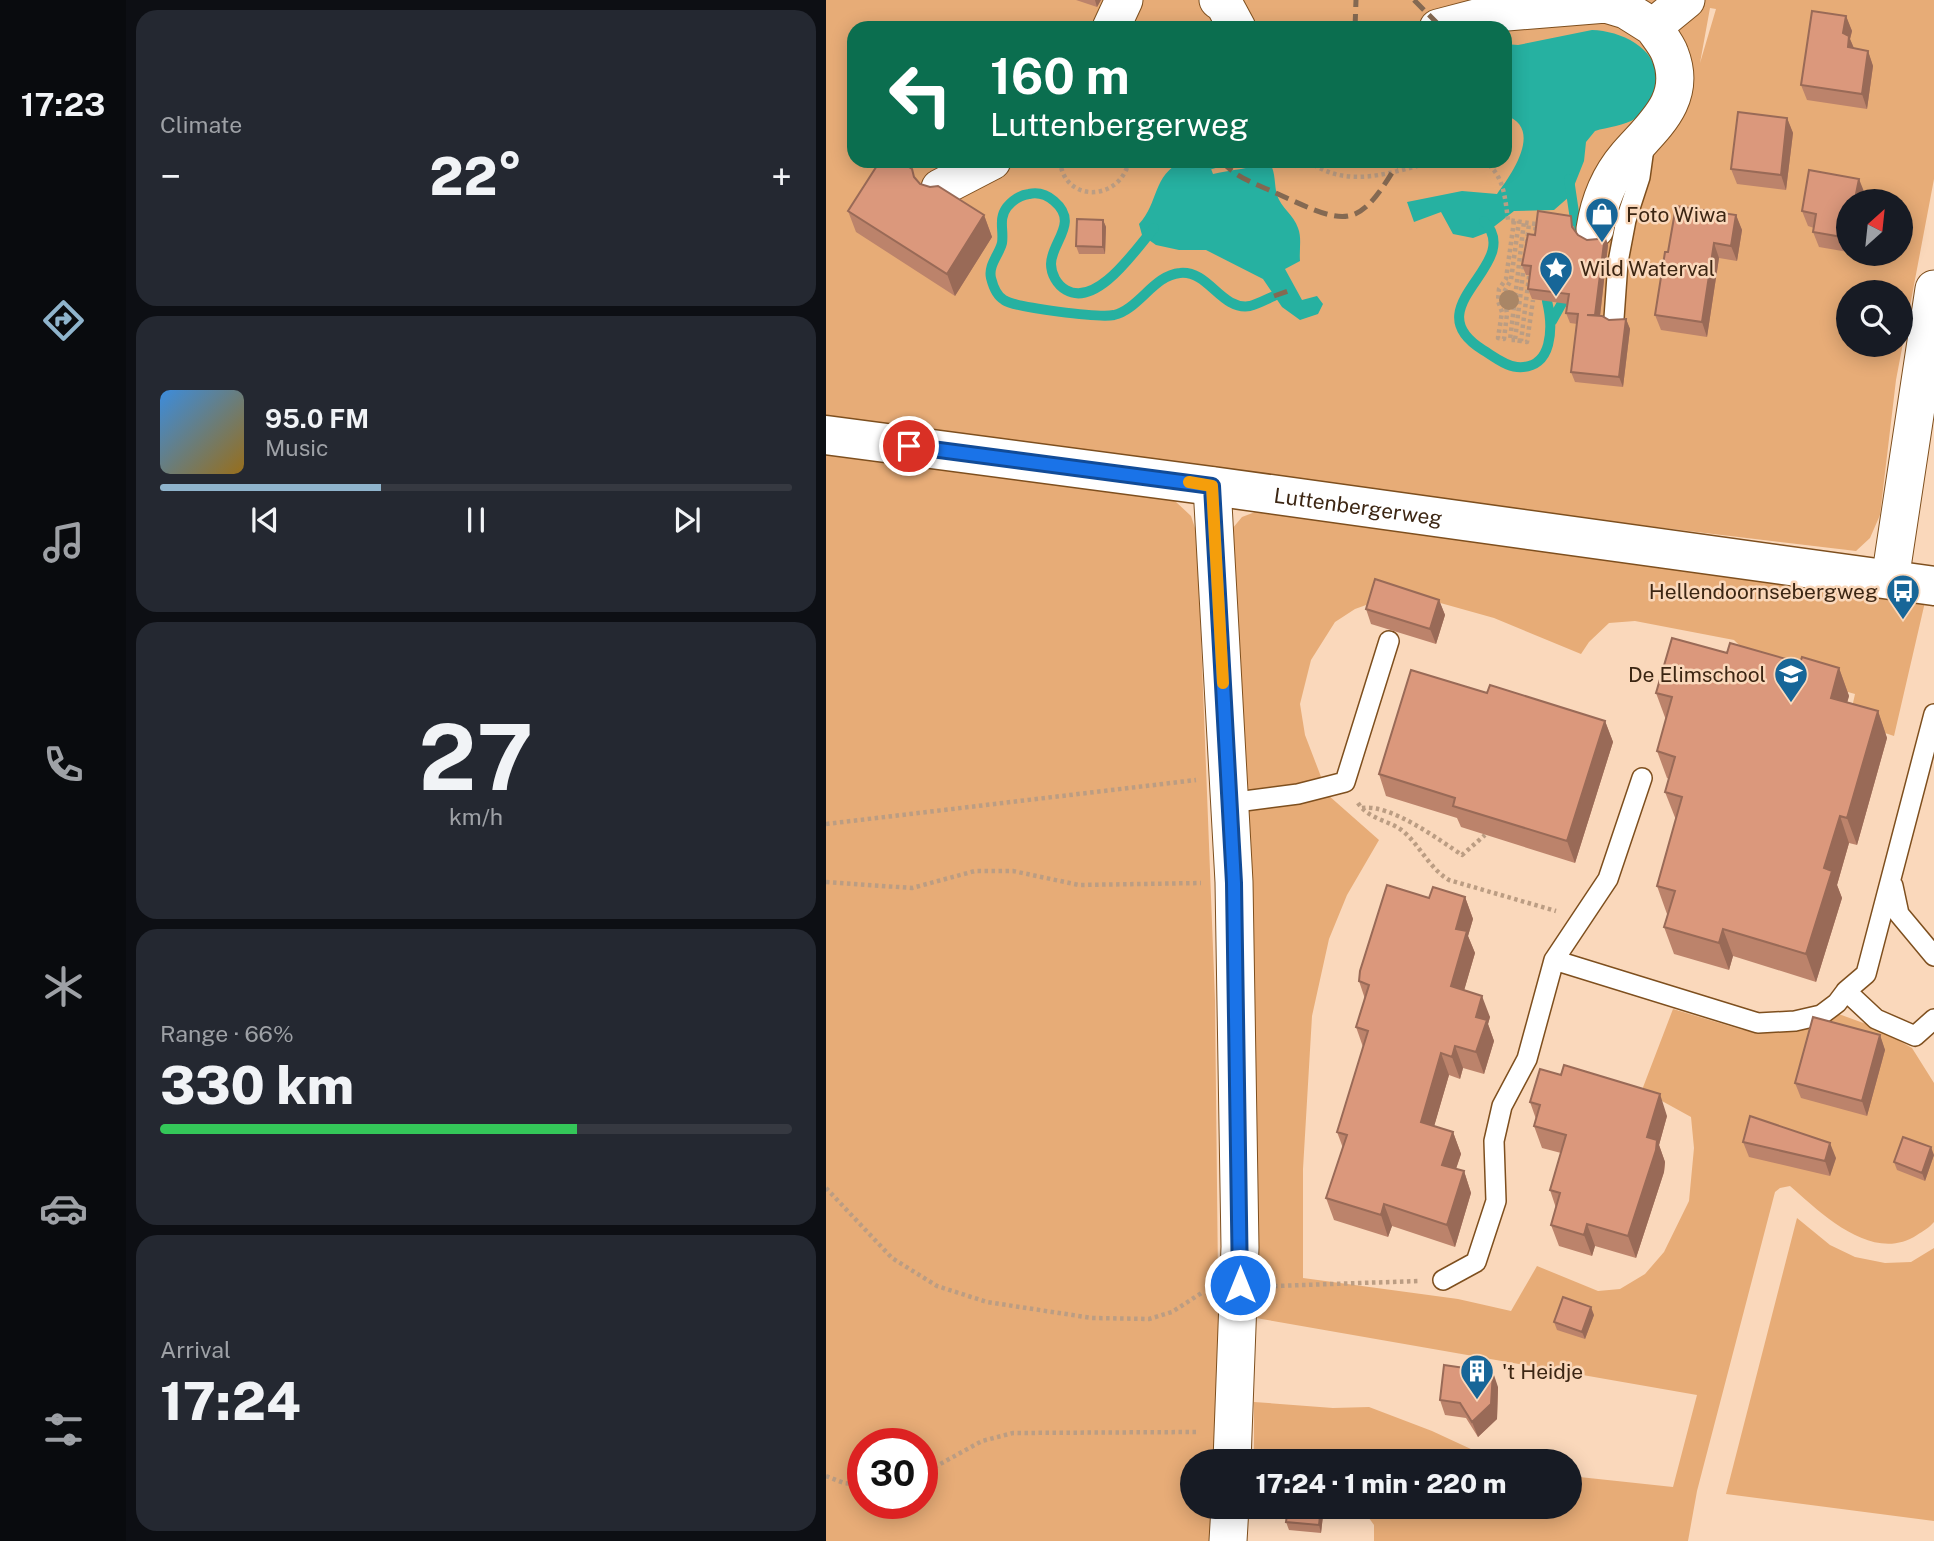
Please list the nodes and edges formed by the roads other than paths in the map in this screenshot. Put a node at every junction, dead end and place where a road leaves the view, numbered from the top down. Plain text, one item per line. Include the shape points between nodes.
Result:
1 (1217, 0) edge
2 (1686, 0) edge
3 (1531, 5) edge
4 (1233, 21) edge
5 (1465, 21) edge
6 (1653, 27) junction
7 (979, 168) edge
8 (940, 188) edge
9 (1618, 197) junction
10 (1595, 229) dead end
11 (1934, 289) edge
12 (1614, 318) edge
13 (826, 435) edge
14 (1212, 486) junction
15 (1890, 580) junction
16 (1934, 586) edge
17 (1390, 641) dead end
18 (1934, 714) edge
19 (1642, 778) dead end
20 (1229, 790) junction
21 (1892, 882) junction
22 (1934, 956) edge
23 (1554, 960) junction
24 (1846, 991) junction
25 (1934, 1019) edge
26 (1443, 1280) road end
27 (1232, 1447) edge
28 (1229, 1519) edge
29 (1228, 1541) edge

1 - 4 street
2 - 6 street
3 - 5 street
3 - 6 street via 1606,4
6 - 9 street via 1670,54 1675,78 1672,99 1646,137 1625,157
7 - 8 street
9 - 10 street via 1598,208
9 - 12 lane
11 - 15 street
13 - 14 street, Luttenbergerweg
14 - 15 street, Luttenbergerweg
14 - 20 street
15 - 16 street, Luttenbergerweg
17 - 20 lane via 1345,782 1298,794
18 - 21 lane
19 - 23 lane via 1608,879
20 - 27 street via 1240,1285
21 - 22 lane via 1899,914
21 - 24 lane via 1866,974
23 - 24 lane via 1758,1023 1821,1015
23 - 26 lane via 1527,1059 1502,1106 1494,1141 1496,1201 1476,1262
24 - 25 lane via 1876,1019 1915,1036
28 - 29 street

